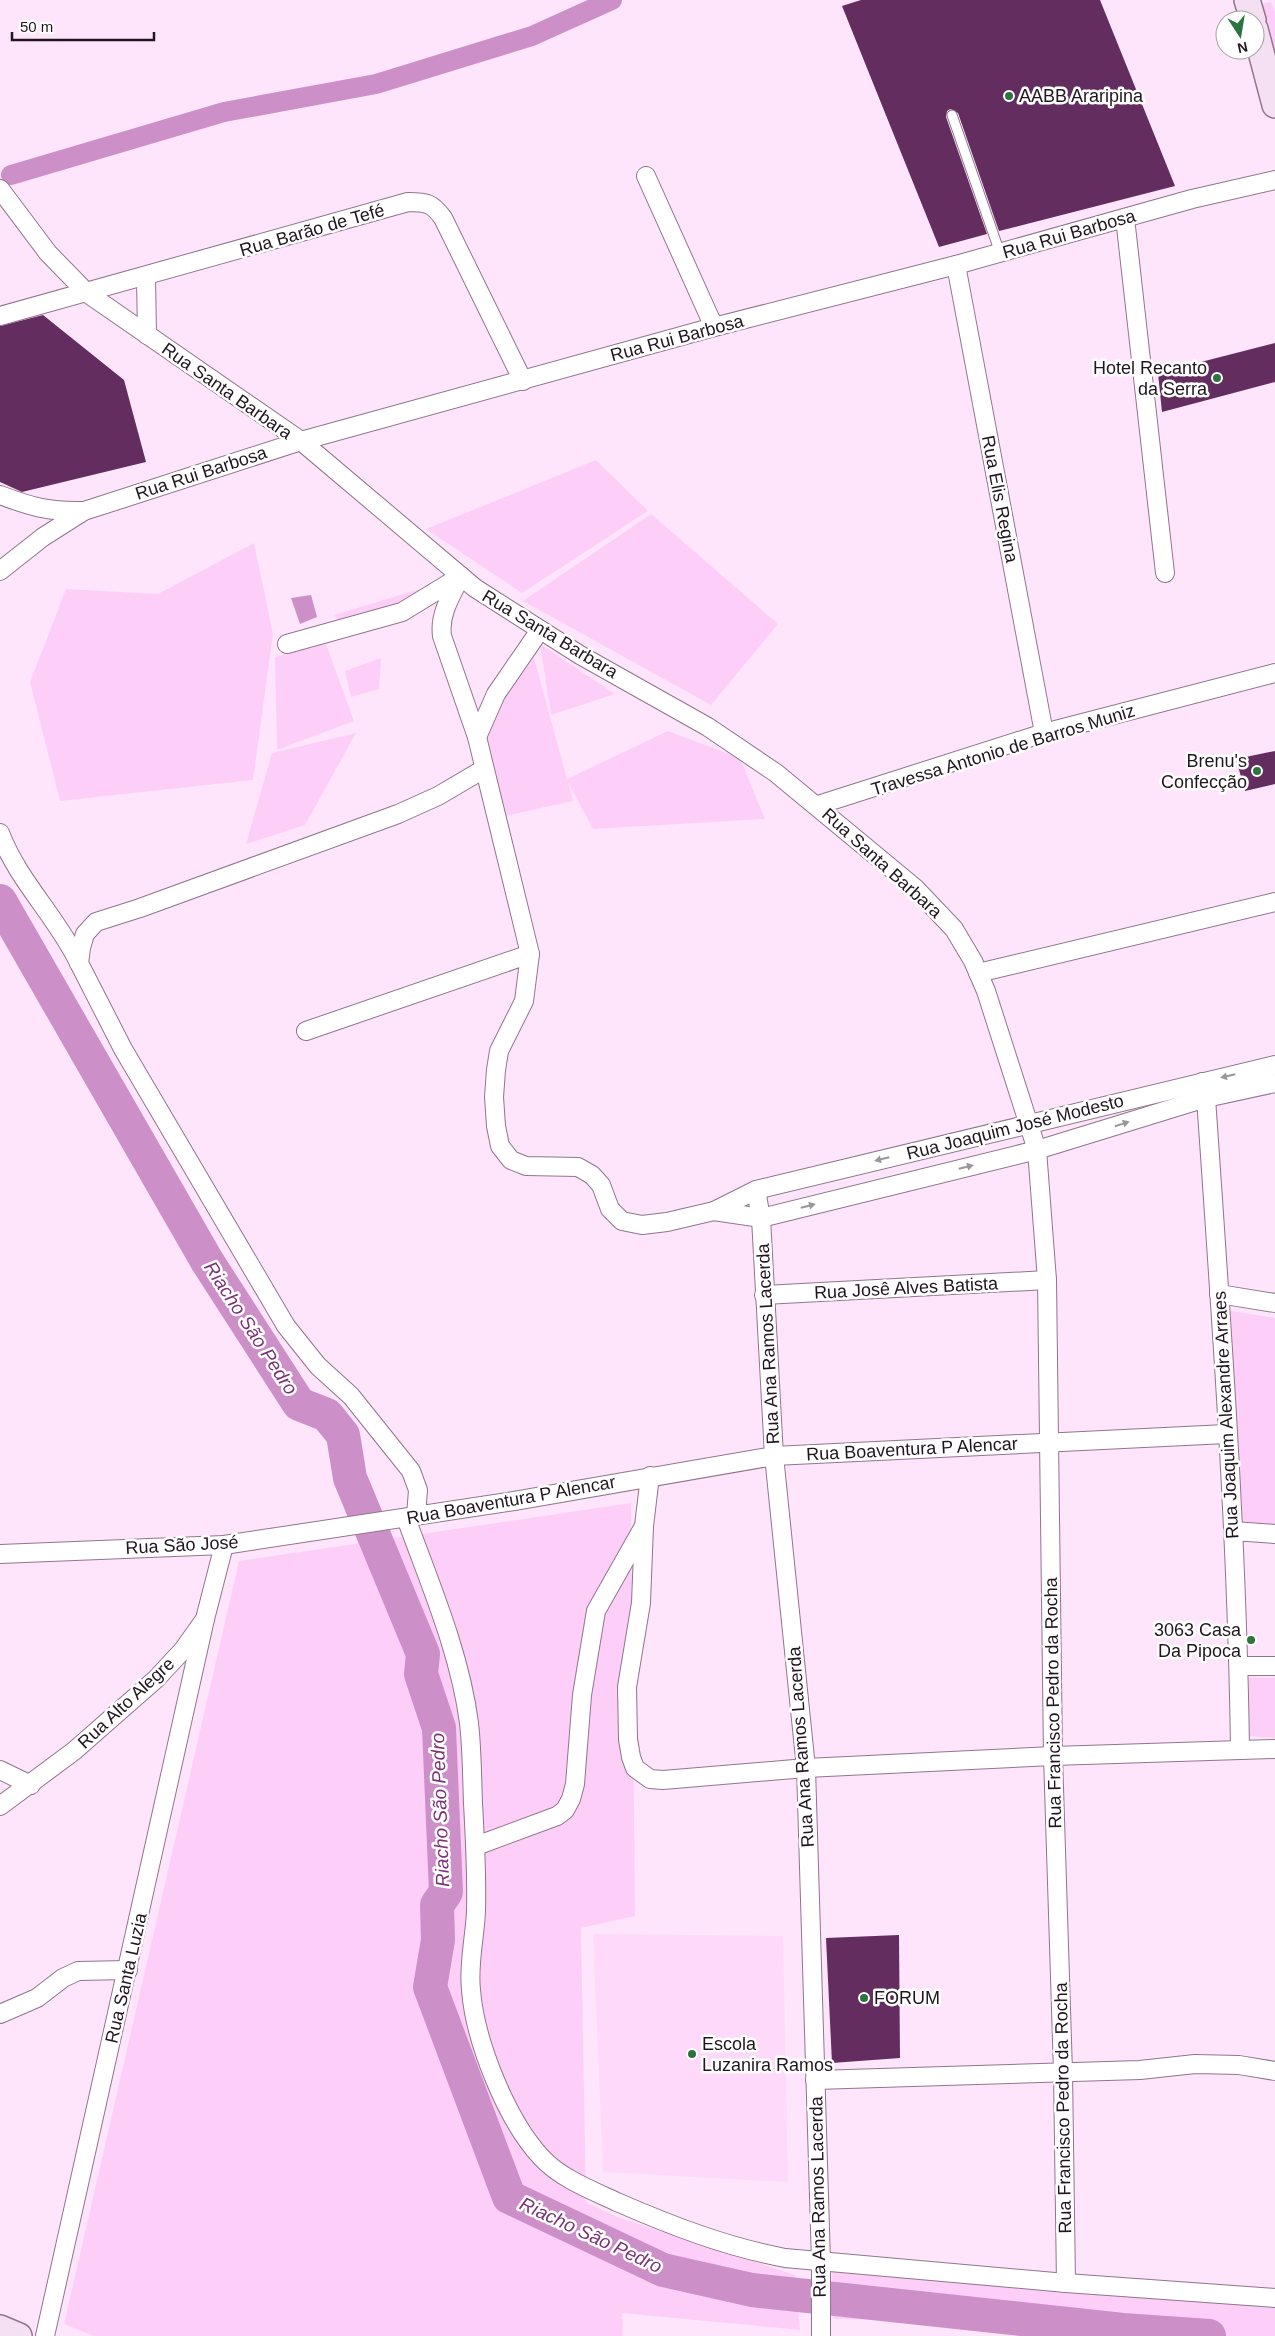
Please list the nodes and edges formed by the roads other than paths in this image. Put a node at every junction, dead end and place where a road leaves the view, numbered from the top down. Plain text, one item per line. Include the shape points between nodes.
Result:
1 (1263, 60) edge
2 (1275, 105) edge
3 (952, 115) dead end
4 (646, 176) dead end
5 (1275, 180) edge
6 (0, 188) edge
7 (1125, 218) junction
8 (1000, 253) junction
9 (956, 265) junction
10 (146, 277) junction
11 (87, 293) junction
12 (0, 316) edge
13 (714, 327) junction
14 (147, 335) junction
15 (523, 381) junction
16 (301, 441) junction
17 (0, 495) edge
18 (84, 511) junction
19 (0, 571) edge
20 (1165, 573) dead end
21 (461, 576) junction
22 (540, 630) junction
23 (287, 644) dead end
24 (1275, 673) edge
25 (1044, 733) junction
26 (477, 738) junction
27 (484, 769) junction
28 (818, 805) junction
29 (0, 833) edge
30 (1275, 902) edge
31 (530, 954) junction
32 (79, 963) junction
33 (978, 973) junction
34 (306, 1031) dead end
35 (1275, 1065) edge
36 (1275, 1084) edge
37 (1204, 1090) junction
38 (1029, 1124) junction
39 (1037, 1150) junction
40 (843, 1169) junction
41 (756, 1190) junction
42 (849, 1196) junction
43 (714, 1211) junction
44 (761, 1218) junction
45 (1047, 1280) junction
46 (1219, 1294) junction
47 (764, 1296) junction
48 (1275, 1303) edge
49 (1226, 1434) junction
50 (1050, 1442) junction
51 (774, 1456) junction
52 (650, 1476) junction
53 (403, 1518) junction
54 (362, 1524) joint
55 (644, 1526) junction
56 (1233, 1531) junction
57 (1275, 1534) edge
58 (224, 1545) junction
59 (0, 1554) edge
60 (205, 1620) junction
61 (1239, 1666) junction
62 (1275, 1666) edge
63 (1240, 1749) junction
64 (1275, 1749) edge
65 (1053, 1756) junction
66 (806, 1768) junction
67 (0, 1770) edge
68 (31, 1785) junction
69 (0, 1806) edge
70 (476, 1846) junction
71 (128, 1970) junction
72 (0, 2014) edge
73 (1275, 2071) edge
74 (1063, 2072) junction
75 (815, 2080) junction
76 (821, 2262) junction
77 (1066, 2283) junction
78 (1275, 2298) edge
79 (0, 2328) edge
80 (821, 2329) edge
81 (19, 2336) edge
82 (45, 2336) edge

1 - 2 main road
3 - 8 lane
4 - 13 street
5 - 7 street, Rua Rui Barbosa
6 - 11 street, Rua Santa Barbara via 48,253
7 - 8 street, Rua Rui Barbosa
7 - 20 street
8 - 9 street, Rua Rui Barbosa
9 - 13 street, Rua Rui Barbosa
9 - 25 street, Rua Elis Regina
10 - 11 street, Rua Barão de Tefé
10 - 14 street
10 - 15 street, Rua Barão de Tefé via 408,202 423,202 434,206 442,218
11 - 12 street, Rua Barão de Tefé
11 - 14 street, Rua Santa Barbara
13 - 15 street, Rua Rui Barbosa
14 - 16 street, Rua Santa Barbara
15 - 16 street, Rua Rui Barbosa
16 - 18 street, Rua Rui Barbosa
16 - 21 street, Rua Santa Barbara
17 - 18 street via 54,512
18 - 19 street via 43,537
21 - 22 street, Rua Santa Barbara
21 - 23 street via 402,612
21 - 26 street via 441,624 446,651
22 - 26 street via 496,694
22 - 28 street, Rua Santa Barbara via 708,727
24 - 25 street, Travessa Antonio de Barros Muniz
25 - 28 street, Travessa Antonio de Barros Muniz
26 - 27 street
27 - 31 street
27 - 32 street via 438,796 398,814 96,922 85,934
28 - 33 street, Rua Santa Barbara via 914,888 954,930
29 - 32 street via 14,864 70,944
30 - 33 street
31 - 34 street
31 - 43 street via 524,1001 499,1051 496,1070 494,1097 500,1146 511,1160 526,1166 578,1167 592,1175 601,1185 610,1209 622,1222 667,1222
32 - 53 street via 123,1049 286,1326 318,1366 351,1396 411,1471 418,1490
33 - 38 street, Rua Santa Barbara
35 -> 37 street, Rua Joaquim José Modesto
36 - 37 street, Rua Joaquim José Modesto
37 - 38 street, Rua Joaquim José Modesto
39 -> 37 street, Rua Joaquim José Modesto
37 - 46 street, Rua Joaquim Alexandre Arraes
38 - 39 street, Rua Francisco Pedro da Rocha
38 -> 40 street, Rua Joaquim José Modesto
42 -> 39 street, Rua Joaquim José Modesto
39 - 45 street, Rua Francisco Pedro da Rocha
40 - 41 street, Rua Joaquim José Modesto
40 - 42 street
41 - 43 street, Rua Joaquim José Modesto
41 - 44 street, Rua Ana Ramos Lacerda
44 -> 42 street, Rua Joaquim José Modesto
43 - 44 street
44 - 47 street, Rua Ana Ramos Lacerda
45 - 47 street, Rua Josê Alves Batista
45 - 50 street, Rua Francisco Pedro da Rocha
46 - 48 street
46 - 49 street, Rua Joaquim Alexandre Arraes
47 - 51 street, Rua Ana Ramos Lacerda
49 - 50 street, Rua Boaventura P Alencar
49 - 56 street, Rua Joaquim Alexandre Arraes
50 - 51 street, Rua Boaventura P Alencar
50 - 65 street, Rua Francisco Pedro da Rocha
51 - 52 street, Rua Boaventura P Alencar
51 - 66 street, Rua Ana Ramos Lacerda
52 - 53 street, Rua Boaventura P Alencar
52 - 55 street
53 - 54 street, Rua Boaventura P Alencar
53 - 70 street via 442,1618 465,1701
54 - 58 street, Rua São José
55 - 66 street via 641,1603 627,1687 626,1714 635,1768 650,1779
55 - 70 street via 596,1611 582,1695 571,1799 557,1816
56 - 57 street
56 - 61 street, Rua Joaquim Alexandre Arraes
58 - 59 street, Rua São José
58 - 60 street, Rua Alto Alegre
60 - 68 street, Rua Alto Alegre via 156,1680
60 - 71 street, Rua Santa Luzia
61 - 62 street
61 - 63 street, Rua Joaquim Alexandre Arraes
63 - 64 street
63 - 65 street
65 - 66 street
65 - 74 street, Rua Francisco Pedro da Rocha
66 - 75 street, Rua Ana Ramos Lacerda
67 - 68 street
68 - 69 street, Rua Alto Alegre
70 - 76 street via 476,1913 470,1982 475,2014 491,2070 510,2112 541,2157 588,2189 708,2238 748,2251
71 - 72 street via 78,1971 37,1998
71 - 82 street, Rua Santa Luzia
73 - 74 street via 1239,2065 1195,2064 1140,2070
74 - 75 street
74 - 77 street, Rua Francisco Pedro da Rocha
75 - 76 street, Rua Ana Ramos Lacerda
76 - 77 street
76 - 80 street, Rua Ana Ramos Lacerda
77 - 78 street
79 - 81 main road

